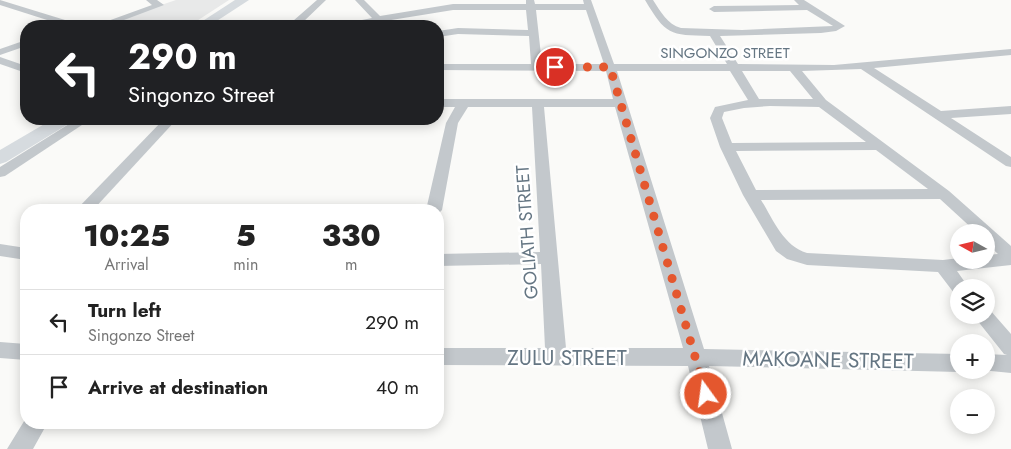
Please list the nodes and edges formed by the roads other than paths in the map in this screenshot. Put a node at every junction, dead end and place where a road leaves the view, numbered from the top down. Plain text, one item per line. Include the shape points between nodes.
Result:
1 (150, 0) edge
2 (322, 0) edge
3 (359, 0) edge
4 (649, 0) edge
5 (706, 0) edge
6 (798, 0) edge
7 (248, 1) edge
8 (0, 2) edge
9 (531, 3) edge
10 (588, 4) edge
11 (809, 7) junction
12 (56, 20) edge
13 (116, 20) edge
14 (212, 20) edge
15 (225, 20) edge
16 (299, 20) edge
17 (380, 20) edge
18 (396, 20) edge
19 (722, 21) junction
20 (534, 32) junction
21 (444, 33) edge
22 (713, 33) junction
23 (20, 45) edge
24 (0, 52) edge
25 (1011, 52) edge
26 (0, 60) edge
27 (444, 66) edge
28 (864, 66) junction
29 (536, 67) junction
30 (610, 67) junction
31 (735, 67) junction
32 (20, 68) edge
33 (793, 68) junction
34 (619, 102) junction
35 (444, 103) edge
36 (538, 103) junction
37 (822, 103) junction
38 (463, 104) junction
39 (756, 104) junction
40 (1011, 110) edge
41 (937, 115) junction
42 (30, 125) edge
43 (54, 125) edge
44 (75, 125) edge
45 (165, 125) edge
46 (0, 142) edge
47 (880, 146) junction
48 (727, 147) junction
49 (0, 158) edge
50 (1011, 163) edge
51 (0, 172) edge
52 (944, 194) junction
53 (751, 195) junction
54 (90, 204) edge
55 (435, 204) edge
56 (0, 250) edge
57 (20, 253) edge
58 (549, 258) junction
59 (1011, 258) edge
60 (444, 260) edge
61 (943, 266) junction
62 (953, 279) edge
63 (991, 324) edge
64 (1011, 348) edge
65 (0, 350) edge
66 (20, 352) edge
67 (696, 357) junction
68 (444, 358) edge
69 (556, 358) junction
70 (950, 363) edge
71 (995, 363) edge
72 (1011, 364) edge
73 (32, 429) edge
74 (19, 449) edge
75 (720, 449) edge

1 - 13 street via 160,5
2 - 16 street
3 - 17 street
4 - 22 street via 669,27
5 - 19 street
6 - 11 street
7 - 14 main road
7 - 15 main road
8 - 12 street
9 - 10 street
9 - 18 street via 454,7
9 - 20 street
10 - 30 street
11 - 19 street
11 - 19 street via 840,26 821,30
19 - 22 street
20 - 21 street
20 - 29 street
22 - 31 street
23 - 24 street
25 - 28 street, SINGONZO STREET
26 - 32 street
27 - 29 street, SINGONZO STREET
28 - 33 street, SINGONZO STREET
28 - 41 street
29 - 30 street, SINGONZO STREET
30 - 31 street, SINGONZO STREET
30 - 34 street
31 - 33 street, SINGONZO STREET
31 - 39 street
33 - 37 street
34 - 36 street
34 - 67 street
35 - 38 street
36 - 38 street
36 - 58 street, GOLIATH STREET
37 - 39 street
37 - 47 street
38 - 55 street via 452,123
39 - 48 street via 726,108 717,114
40 - 41 street
41 - 50 street
42 - 46 main road
43 - 49 main road
44 - 51 street
45 - 54 street
47 - 48 street
47 - 52 street
48 - 53 street
52 - 53 street
52 - 59 street
53 - 61 street via 782,247 800,258
56 - 57 street
58 - 60 street
58 - 69 street, GOLIATH STREET
59 - 61 street
61 - 62 street
63 - 64 street
65 - 66 street
67 - 69 street, ZULU STREET
67 - 70 street, MAKOANE STREET
67 - 75 street
68 - 69 street, ZULU STREET
71 - 72 street
73 - 74 street

